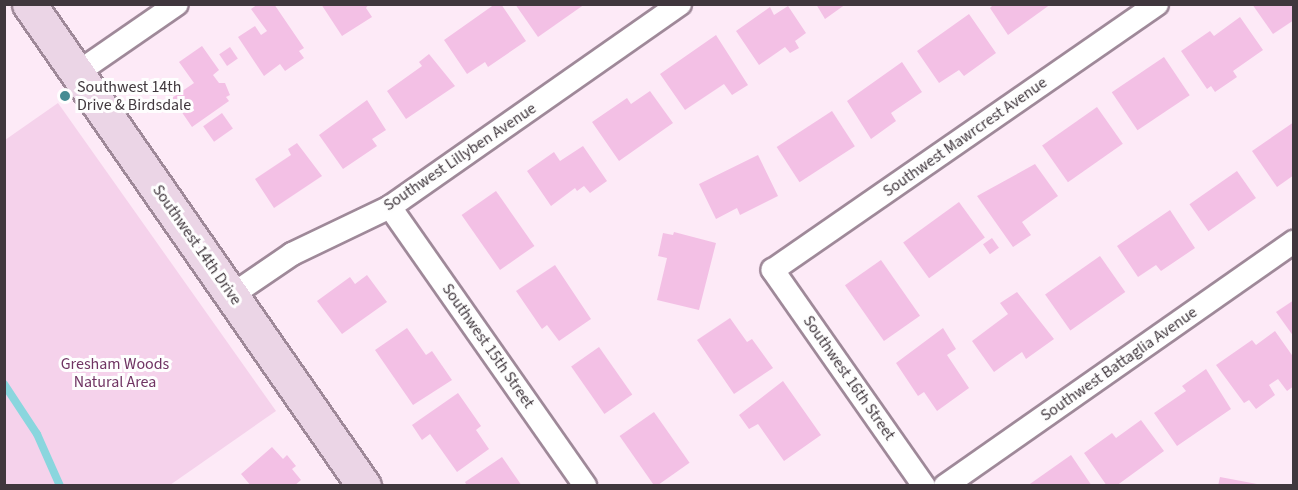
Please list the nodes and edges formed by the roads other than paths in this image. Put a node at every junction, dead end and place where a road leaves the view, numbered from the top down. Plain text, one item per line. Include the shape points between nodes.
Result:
1 (29, 4) edge
2 (177, 4) edge
3 (680, 4) edge
4 (1157, 4) edge
5 (77, 74) junction
6 (390, 207) junction
7 (1293, 242) edge
8 (773, 270) joint
9 (232, 295) junction
10 (364, 486) edge
11 (585, 486) edge
12 (924, 486) edge
13 (945, 486) edge

1 - 5 street, Southwest 14th Drive
2 - 5 street
3 - 6 street, Southwest Lillyben Avenue
4 - 8 street, Southwest Mawrcrest Avenue
5 - 9 street, Southwest 14th Drive
6 - 9 street, Southwest Lillyben Avenue via 292,254
6 - 11 street, Southwest 15th Street
7 - 13 street, Southwest Battaglia Avenue
8 - 12 street, Southwest 16th Street
9 - 10 street, Southwest 14th Drive

